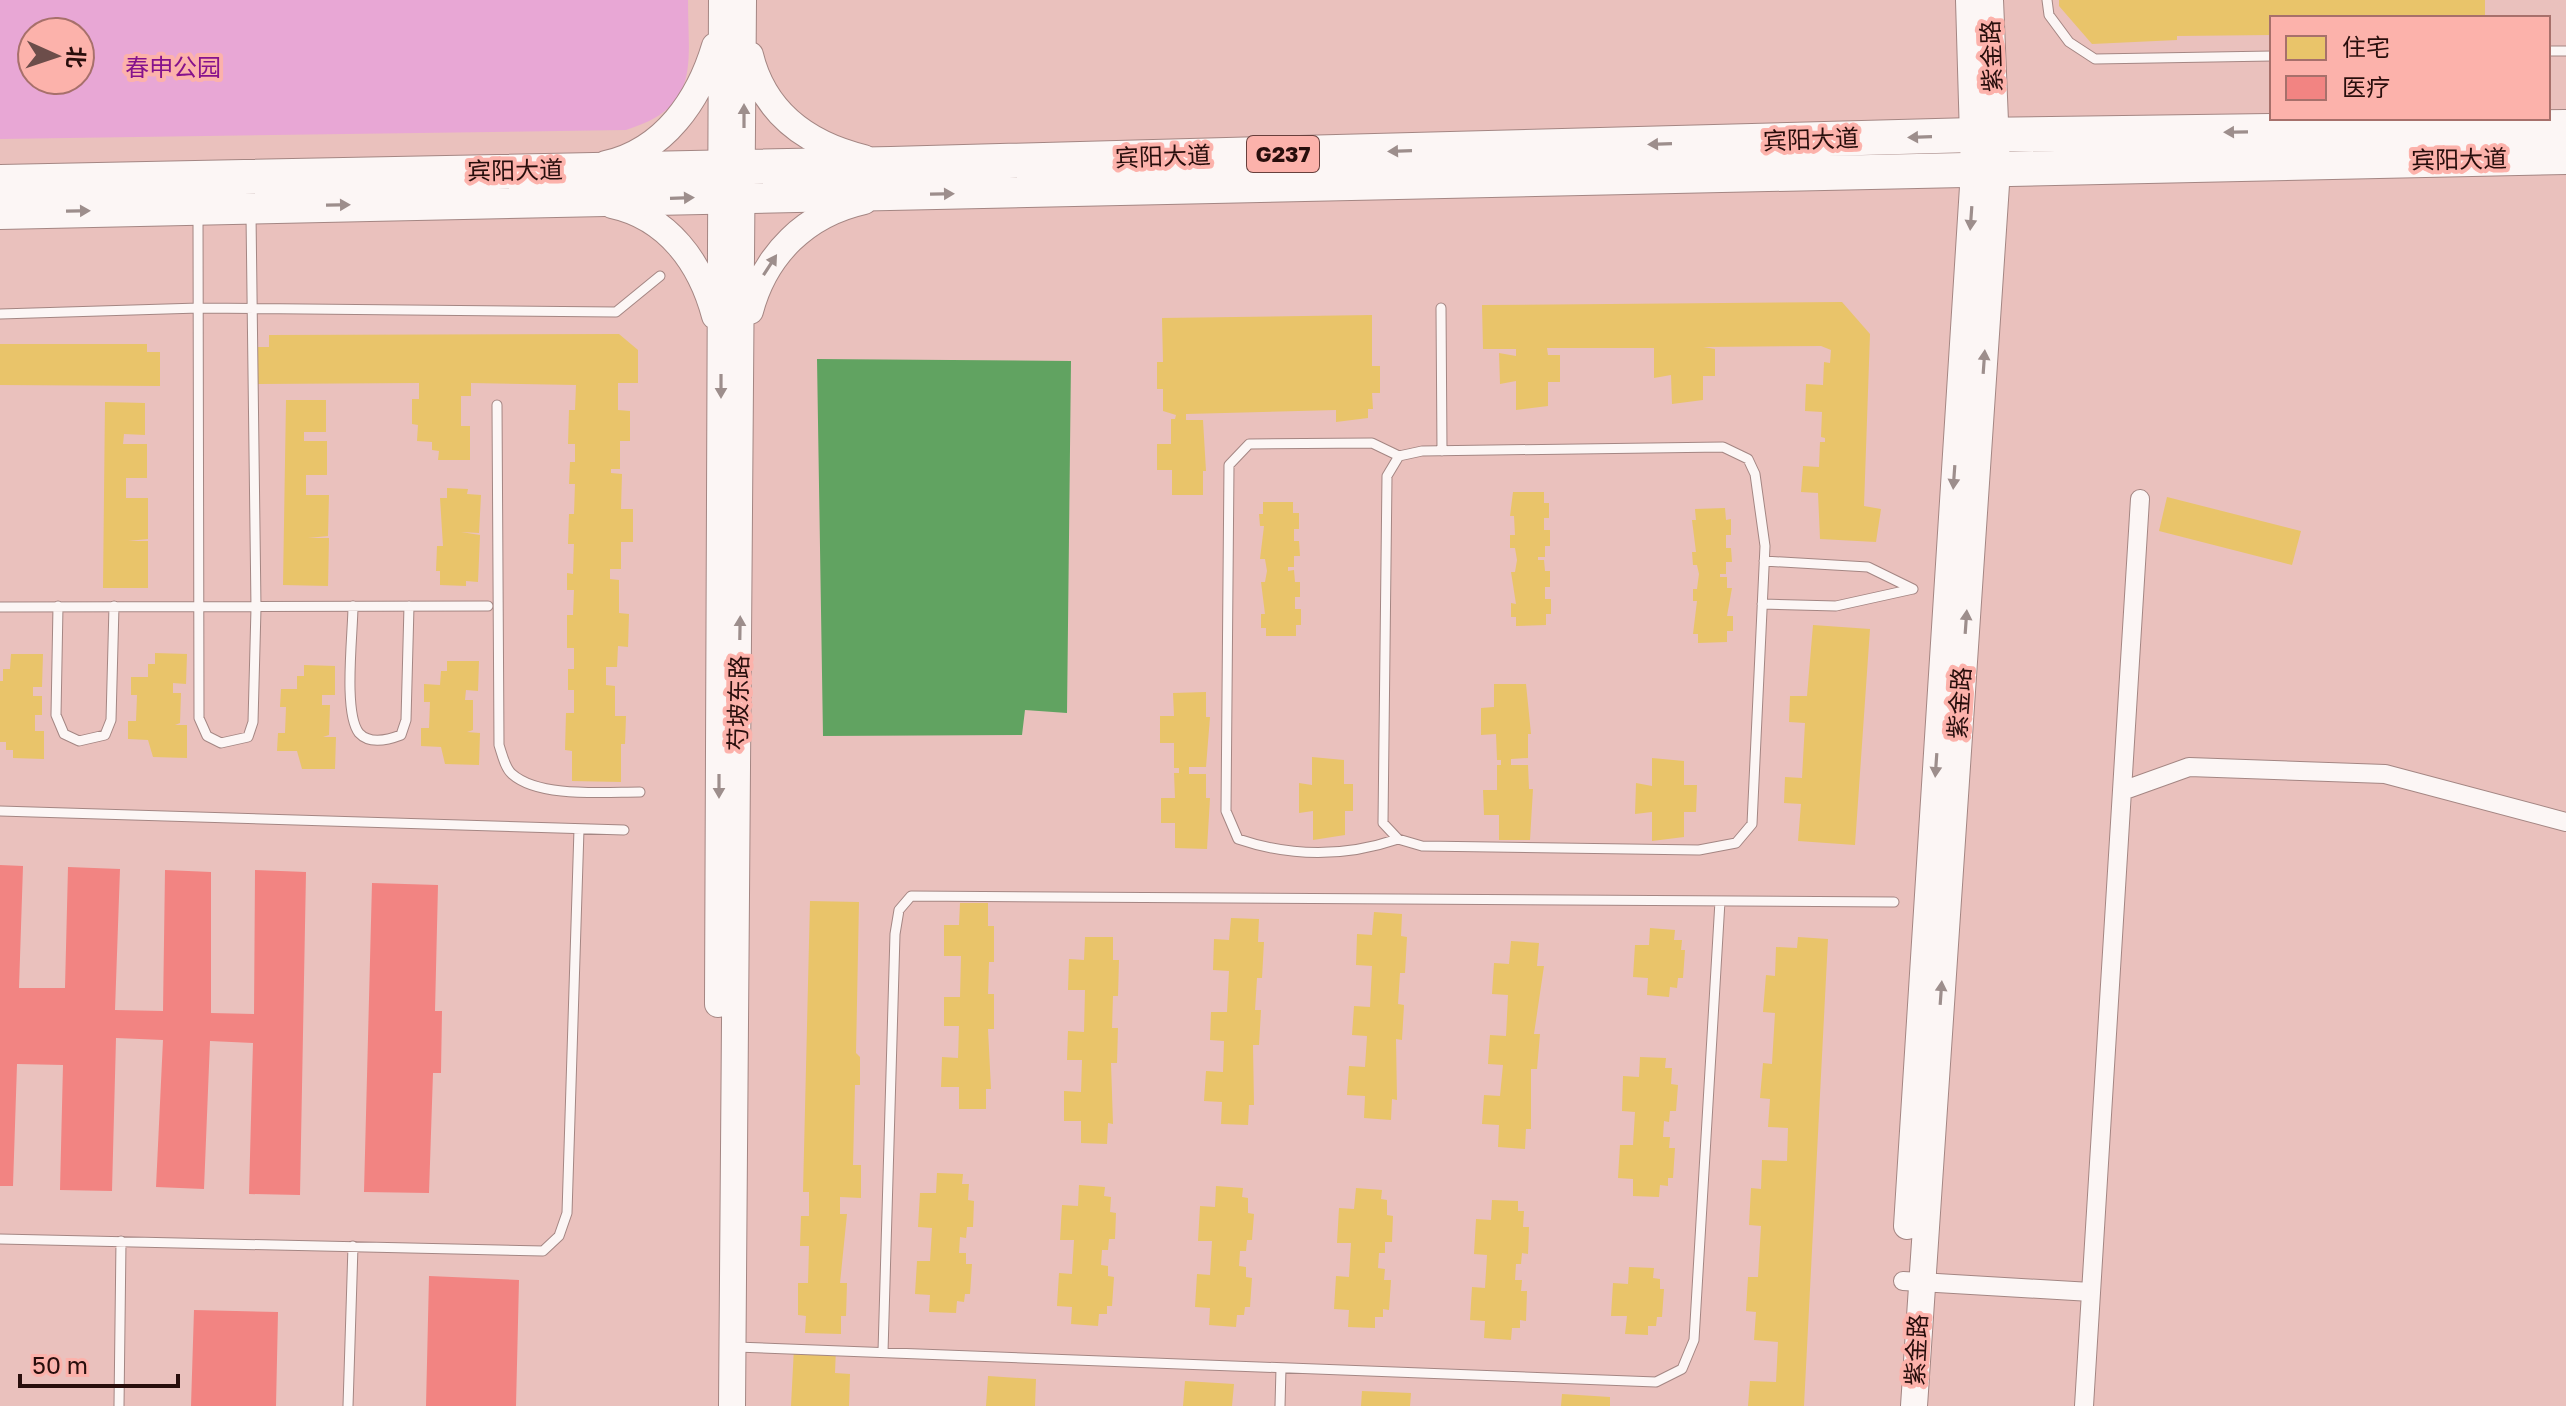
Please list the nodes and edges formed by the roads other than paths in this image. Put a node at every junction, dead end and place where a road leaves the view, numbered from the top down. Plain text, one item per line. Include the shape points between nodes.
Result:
1 (1969, 0) edge
2 (1990, 0) edge
3 (2047, 0) edge
4 (732, 12) edge
5 (2270, 56) edge
6 (2566, 127) edge
7 (1984, 135) junction
8 (2566, 157) edge
9 (1985, 171) junction
10 (890, 180) junction
11 (733, 181) junction
12 (0, 182) edge
13 (587, 185) junction
14 (251, 207) junction
15 (198, 208) junction
16 (0, 212) edge
17 (660, 276) dead end
18 (199, 308) junction
19 (252, 308) junction
20 (1441, 308) dead end
21 (0, 314) edge
22 (732, 338) junction
23 (497, 405) dead end
24 (1442, 451) junction
25 (1399, 456) junction
26 (2140, 499) dead end
27 (1764, 561) junction
28 (1762, 604) junction
29 (58, 606) dead end
30 (114, 606) dead end
31 (353, 606) junction
32 (409, 606) junction
33 (488, 606) dead end
34 (0, 607) edge
35 (2122, 791) junction
36 (640, 792) dead end
37 (0, 811) edge
38 (2566, 822) edge
39 (579, 829) junction
40 (624, 830) dead end
41 (1398, 839) junction
42 (1720, 901) junction
43 (1894, 902) dead end
44 (0, 1239) edge
45 (121, 1241) junction
46 (353, 1246) junction
47 (1912, 1281) junction
48 (2091, 1292) junction
49 (732, 1347) junction
50 (883, 1352) junction
51 (1281, 1368) junction
52 (119, 1406) edge
53 (348, 1406) edge
54 (716, 1406) edge
55 (732, 1406) edge
56 (1280, 1406) edge
57 (1896, 1406) edge
58 (1914, 1406) edge
59 (2084, 1406) edge

1 - 7 street, 紫金路
2 - 7 street, 紫金路
3 - 5 lane via 2049,15 2069,42 2095,59
4 - 10 street via 755,77 789,125
4 - 11 street, 芍坡东路
4 - 13 street via 688,106 669,130
6 -> 7 highway, 宾阳大道 / G237
7 - 9 street, 紫金路
7 -> 10 highway, 宾阳大道 / G237
8 - 9 highway, 宾阳大道 / G237
10 -> 9 highway, 宾阳大道 / G237
9 - 47 street, 紫金路
10 - 11 highway, 宾阳大道 / G237
22 -> 10 street via 788,239 818,217
11 - 13 highway, 宾阳大道 / G237
11 - 22 street, 芍坡东路
12 - 13 highway, 宾阳大道 / G237
14 -> 13 highway, 宾阳大道 / G237
13 - 22 street via 651,217 674,237
14 - 15 highway, 宾阳大道 / G237
14 - 19 lane
16 -> 15 highway, 宾阳大道 / G237
15 - 18 lane
17 - 19 lane via 616,312
18 - 19 lane
18 - 19 lane via 199,718 207,736 221,743 248,737 253,722
18 - 21 lane
20 - 24 lane
49 -> 22 street, 芍坡东路
22 -> 54 street, 芍坡东路
23 - 36 lane via 499,745 509,772 526,783 568,792
24 - 25 lane
24 - 27 lane via 1738,451 1755,474
25 - 41 lane via 1387,476 1383,823
25 - 41 lane via 1372,443 1249,444 1229,465 1226,811 1238,839 1274,851 1333,853
26 - 35 street
27 - 28 lane
27 - 28 lane via 1868,567 1913,589 1836,606
28 - 41 lane via 1752,824 1736,843 1699,850 1422,846
29 - 30 lane via 56,715 64,734 79,741 105,735 111,720
31 - 32 lane
31 - 32 lane via 352,716 360,734 374,741 401,735 406,720
31 - 34 lane
32 - 33 lane
35 - 38 street via 2189,767 2385,774
35 - 48 street
37 - 39 lane
39 - 40 lane
39 - 46 lane via 567,1213 559,1236 543,1251
42 - 43 lane
42 - 50 lane via 911,896 899,910 895,934
42 - 51 lane via 1694,1340 1682,1369 1656,1382
44 - 45 lane
45 - 46 lane
45 - 52 lane
46 - 53 lane
47 - 48 street
47 - 57 street, 紫金路
47 - 58 street, 紫金路
48 - 59 street
49 - 50 lane
49 - 55 street, 芍坡东路
50 - 51 lane
51 - 56 lane

